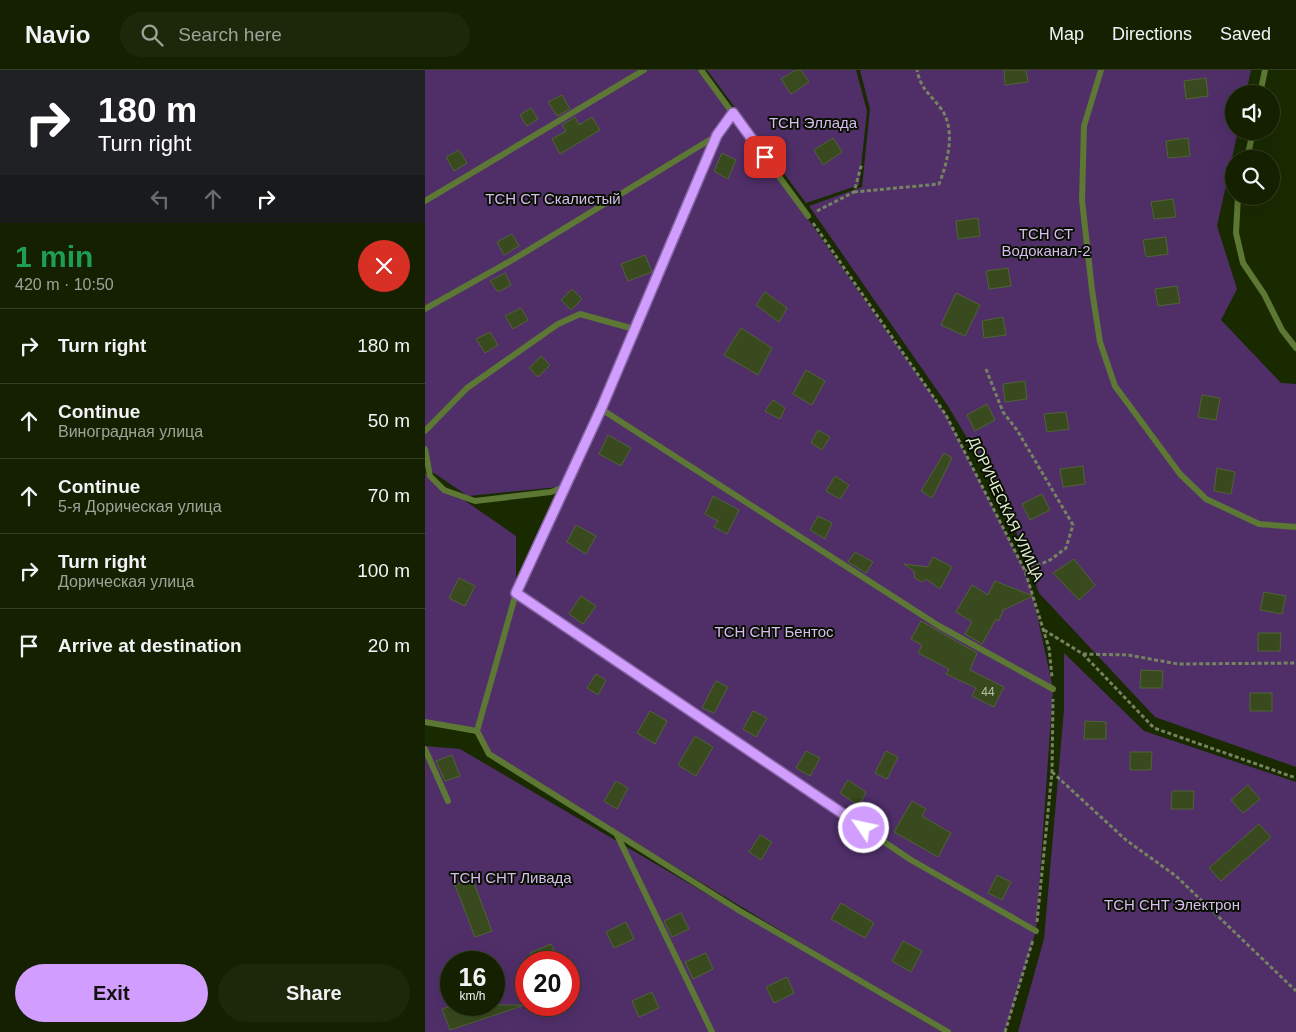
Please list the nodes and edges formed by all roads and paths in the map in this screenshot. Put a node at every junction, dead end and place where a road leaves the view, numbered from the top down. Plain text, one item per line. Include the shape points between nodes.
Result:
1 (644, 70) edge
2 (701, 70) edge
3 (917, 70) edge
4 (1101, 70) edge
5 (1265, 70) edge
6 (1262, 85) edge
7 (733, 113) junction
8 (717, 135) junction
9 (862, 163) dead end
10 (854, 192) junction
11 (425, 201) edge
12 (1238, 205) edge
13 (808, 216) junction
14 (425, 309) edge
15 (634, 329) junction
16 (1296, 348) edge
17 (986, 369) dead end
18 (601, 409) junction
19 (425, 431) edge
20 (425, 449) edge
21 (427, 476) edge
22 (564, 487) junction
23 (1296, 527) edge
24 (1025, 571) junction
25 (516, 593) junction
26 (1044, 630) junction
27 (1083, 654) junction
28 (1296, 663) edge
29 (1053, 689) junction
30 (425, 722) edge
31 (477, 731) junction
32 (425, 749) edge
33 (1052, 772) junction
34 (1296, 778) edge
35 (448, 800) dead end
36 (616, 834) junction
37 (1036, 931) junction
38 (1296, 991) edge
39 (712, 1032) edge
40 (948, 1032) edge
41 (1005, 1032) edge

1 - 11 lane
2 - 7 lane
3 - 10 path via 919,82 946,115 950,130 946,167 939,184
4 - 23 lane via 1084,126 1082,200 1100,342 1115,386 1180,474 1206,499 1259,524
5 - 6 lane
7 - 8 lane
7 - 13 lane
8 - 14 lane via 514,259
8 - 15 lane
9 - 10 path
10 - 13 path
12 - 16 lane via 1236,233 1243,263
13 - 24 path, ДОРИЧЕСКАЯ УЛИЦА via 947,415
15 - 18 lane
15 - 19 lane via 580,314 558,324 467,388
17 - 24 path via 1003,412 1073,525 1066,548 1050,560
18 - 22 lane
18 - 29 lane via 939,626
20 - 21 lane
21 - 22 lane via 444,490 475,501 551,492
22 - 25 lane
24 - 26 path, ДОРИЧЕСКАЯ УЛИЦА
25 - 31 lane
25 - 37 lane via 911,860
26 - 27 path
26 - 29 path, ДОРИЧЕСКАЯ УЛИЦА
27 - 28 path via 1128,655 1178,664
27 - 34 path via 1154,728
29 - 33 path, ДОРИЧЕСКАЯ УЛИЦА
30 - 31 lane
31 - 36 lane via 489,754
32 - 35 lane
33 - 37 path, ДОРИЧЕСКАЯ УЛИЦА
33 - 38 path via 1126,840 1176,876
36 - 39 lane
36 - 40 lane
37 - 41 path, ДОРИЧЕСКАЯ УЛИЦА

